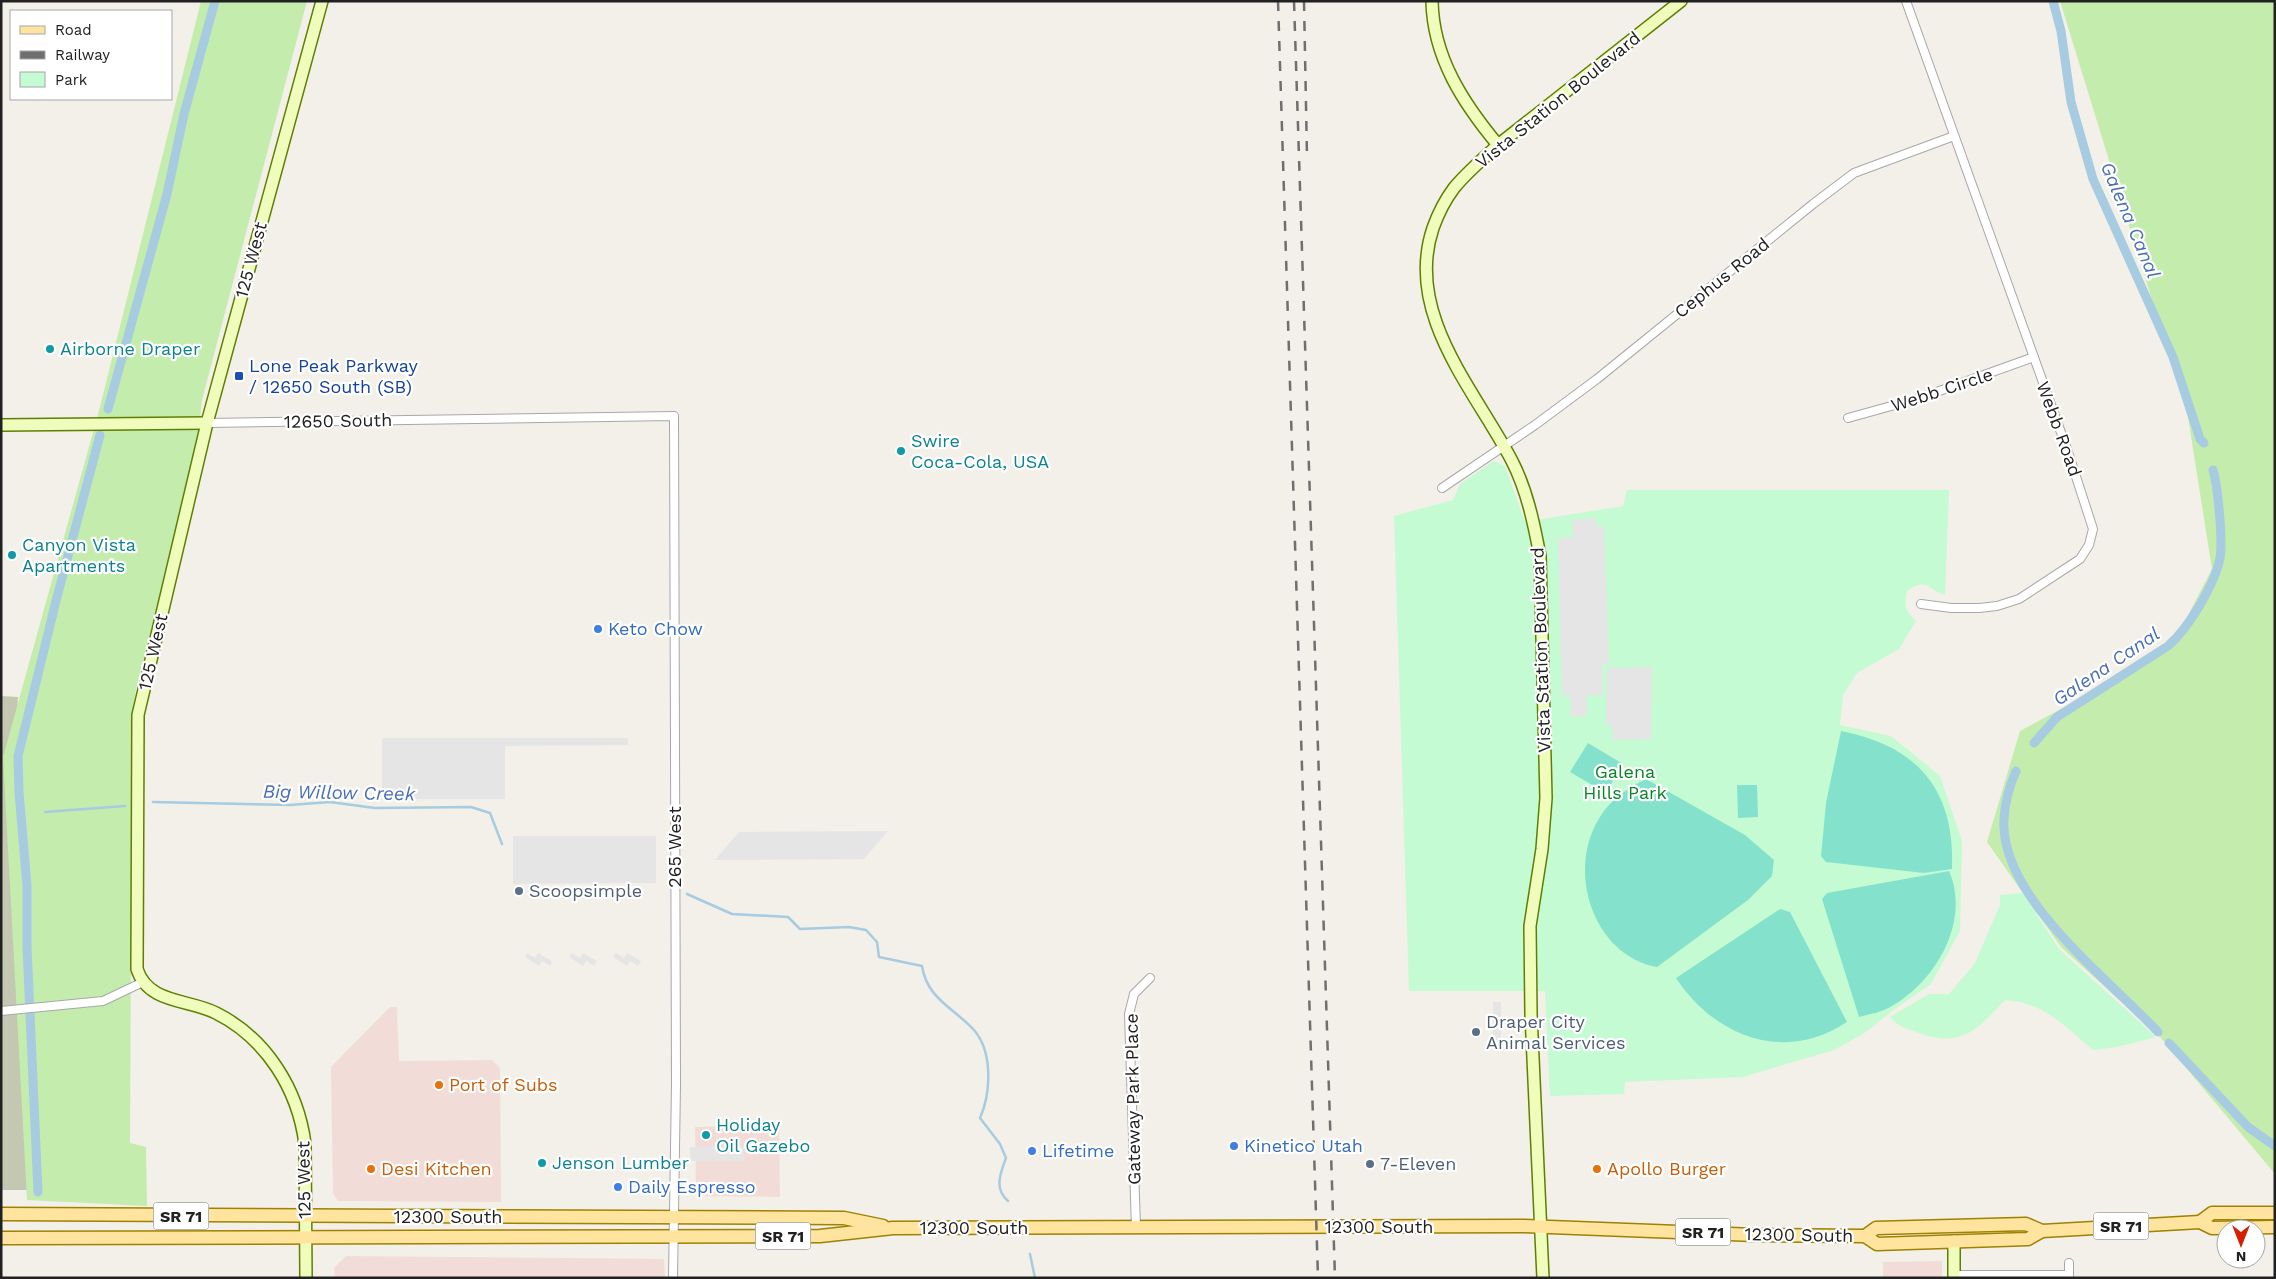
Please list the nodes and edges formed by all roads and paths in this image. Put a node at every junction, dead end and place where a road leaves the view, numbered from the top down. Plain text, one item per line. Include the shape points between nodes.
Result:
1 (322, 1) edge
2 (1432, 1) edge
3 (1681, 1) edge
4 (1906, 1) edge
5 (1954, 136) junction
6 (1498, 145) junction
7 (2034, 357) junction
8 (674, 416) joint
9 (1848, 418) dead end
10 (207, 423) junction
11 (1, 425) edge
12 (1503, 445) junction
13 (1442, 488) dead end
14 (1921, 604) dead end
15 (1150, 978) dead end
16 (143, 982) junction
17 (1, 1011) edge
18 (2275, 1212) edge
19 (1, 1214) edge
20 (305, 1217) junction
21 (673, 1218) junction
22 (2200, 1222) junction
23 (1542, 1226) junction
24 (2275, 1227) edge
25 (893, 1228) junction
26 (1136, 1228) junction
27 (2042, 1231) junction
28 (673, 1236) junction
29 (1866, 1236) junction
30 (1, 1238) edge
31 (305, 1238) junction
32 (1954, 1242) junction
33 (2070, 1263) dead end
34 (1954, 1276) edge
35 (2069, 1276) edge
36 (306, 1278) edge
37 (673, 1278) edge
38 (1543, 1278) edge

1 - 10 street, 125 West
2 - 6 street via 1435,33 1444,64 1459,92
3 - 6 street, Vista Station Boulevard
4 - 5 street, Webb Road
5 - 7 street, Webb Road
5 - 12 street, Cephus Road via 1854,173 1597,379
6 - 12 street, Vista Station Boulevard via 1454,188 1439,212 1428,244 1427,267 1433,310 1444,342
7 - 9 street, Webb Circle via 1920,398
7 - 14 street, Webb Road via 2093,528 2089,545 2080,559 2018,599 1979,608
8 - 10 street, 12650 South
8 - 21 street, 265 West via 676,1084
10 - 11 street, 12650 South
10 - 16 street, 125 West via 138,715 137,963
12 - 13 street, Cephus Road
12 - 23 street, Vista Station Boulevard via 1513,463 1533,520 1540,556 1546,798 1530,926 1531,1014
15 - 26 street, Gateway Park Place via 1134,994 1129,1014
16 - 17 street via 112,998 94,1002
16 - 20 street, 125 West via 156,994 198,1005 227,1019 255,1041 272,1060 290,1092 303,1131
18 - 22 main road, SR 71 via 2212,1213
19 - 20 main road, 12300 South / SR 71
20 - 21 main road, 12300 South / SR 71
20 - 31 street, 125 West
21 - 25 main road, 12300 South / SR 71 via 844,1218
21 - 28 street, 265 West
22 - 24 main road, SR 71 via 2212,1228
22 - 27 main road, 12300 South / SR 71
23 - 26 main road, 12300 South / SR 71
23 - 29 main road, 12300 South / SR 71
23 - 38 street, Vista Station Boulevard
25 - 26 main road, 12300 South / SR 71
25 - 28 main road, 12300 South / SR 71 via 820,1236
27 - 29 main road, 12300 South / SR 71 via 2026,1224 1876,1228
27 - 32 main road, 12300 South / SR 71 via 2028,1239
28 - 31 main road, 12300 South / SR 71
28 - 37 street, 265 West
29 - 32 main road, 12300 South / SR 71 via 1877,1244
30 - 31 main road, 12300 South / SR 71
31 - 36 street, 125 West
32 - 34 street
33 - 35 street
34 - 35 street

